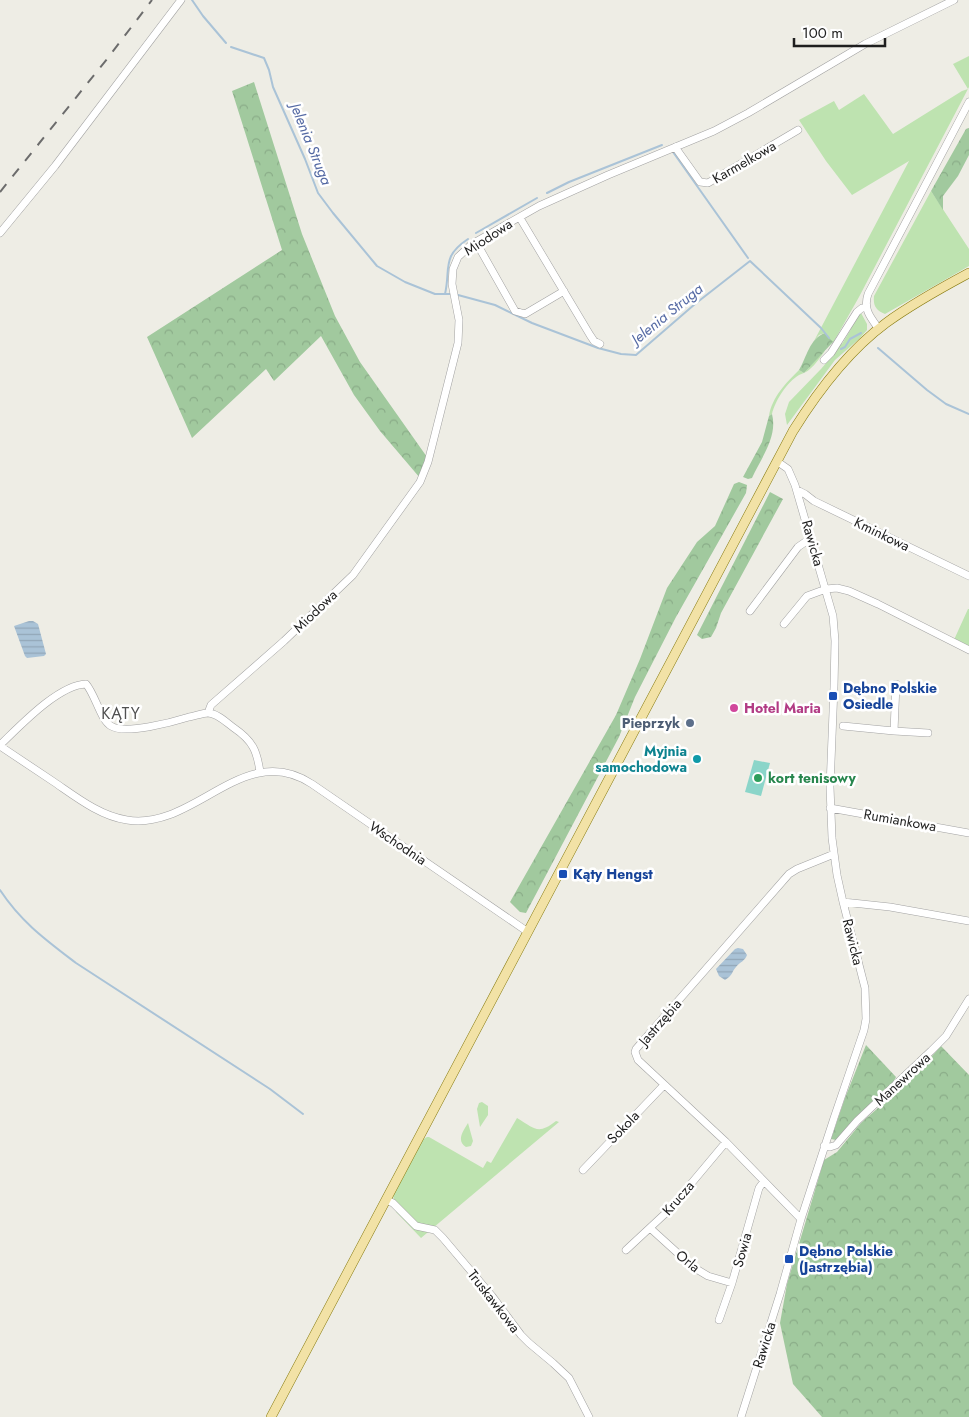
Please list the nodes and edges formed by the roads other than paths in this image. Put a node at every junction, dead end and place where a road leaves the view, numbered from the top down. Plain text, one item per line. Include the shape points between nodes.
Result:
1 (181, 0) edge
2 (954, 0) edge
3 (969, 102) edge
4 (798, 130) dead end
5 (675, 147) junction
6 (520, 218) junction
7 (0, 232) edge
8 (476, 242) junction
9 (969, 273) edge
10 (564, 291) junction
11 (866, 308) junction
12 (879, 329) junction
13 (600, 344) dead end
14 (824, 360) dead end
15 (778, 462) junction
16 (797, 490) junction
17 (811, 538) junction
18 (969, 576) edge
19 (826, 589) junction
20 (750, 611) dead end
21 (784, 624) dead end
22 (969, 650) edge
23 (896, 684) dead end
24 (208, 713) junction
25 (843, 726) dead end
26 (894, 731) junction
27 (928, 733) dead end
28 (0, 746) edge
29 (260, 772) junction
30 (830, 808) junction
31 (969, 833) edge
32 (834, 854) junction
33 (843, 902) junction
34 (969, 921) edge
35 (528, 932) junction
36 (969, 999) edge
37 (664, 1085) junction
38 (726, 1142) junction
39 (824, 1146) junction
40 (583, 1170) dead end
41 (764, 1180) junction
42 (386, 1200) junction
43 (801, 1219) junction
44 (650, 1228) junction
45 (626, 1250) dead end
46 (732, 1283) junction
47 (719, 1320) dead end
48 (271, 1417) edge
49 (589, 1417) edge
50 (741, 1417) edge

1 - 7 street
2 - 5 street, Miodowa via 864,44 722,127
3 - 11 street via 871,286
4 - 5 street, Karmelkowa via 708,183 700,182
5 - 6 street, Miodowa via 540,206
6 - 8 street, Miodowa
6 - 10 street
8 - 10 street via 515,311 525,314
8 - 24 street, Miodowa via 458,257 453,269 452,284 459,320 458,343 420,482 353,575 211,705
9 - 12 main road
10 - 13 street via 594,341
11 - 12 street
11 - 14 street via 857,312
12 - 15 main road via 822,388 793,431
15 - 16 street, Rawicka via 788,469
15 - 35 main road
16 - 17 street, Rawicka
16 - 18 street, Kminkowa
17 - 19 street, Rawicka
17 - 20 street via 798,547
19 - 21 street via 807,596
19 - 22 street via 837,588 871,600
19 - 30 street, Rawicka via 834,626
23 - 26 street
24 - 28 street via 123,730 109,726 91,689 86,684 79,684 35,712
24 - 29 street via 219,717 249,740
25 - 26 street
26 - 27 street
28 - 29 street via 101,812 127,820 161,818
29 - 35 street, Wschodnia via 292,774 308,782
30 - 31 street, Rumiankowa
30 - 32 street, Rawicka
32 - 33 street, Rawicka
32 - 37 street, Jastrzębia via 789,874 636,1049 638,1060
33 - 34 street
33 - 39 street, Rawicka via 865,988 866,1020
35 - 42 main road
36 - 39 street, Manewrowa via 946,1036 932,1051 836,1144
37 - 38 street, Jastrzębia
37 - 40 street, Sokola
38 - 41 street, Jastrzębia
38 - 44 street, Krucza
39 - 43 street, Rawicka
41 - 43 street, Jastrzębia
41 - 46 street, Sowia
42 - 48 main road
42 - 49 street, Truskawkowa via 416,1226 435,1230 443,1238 529,1344 569,1378
43 - 50 street, Rawicka
44 - 45 street, Krucza
44 - 46 street, Orla via 693,1267 708,1276
46 - 47 street, Sowia

